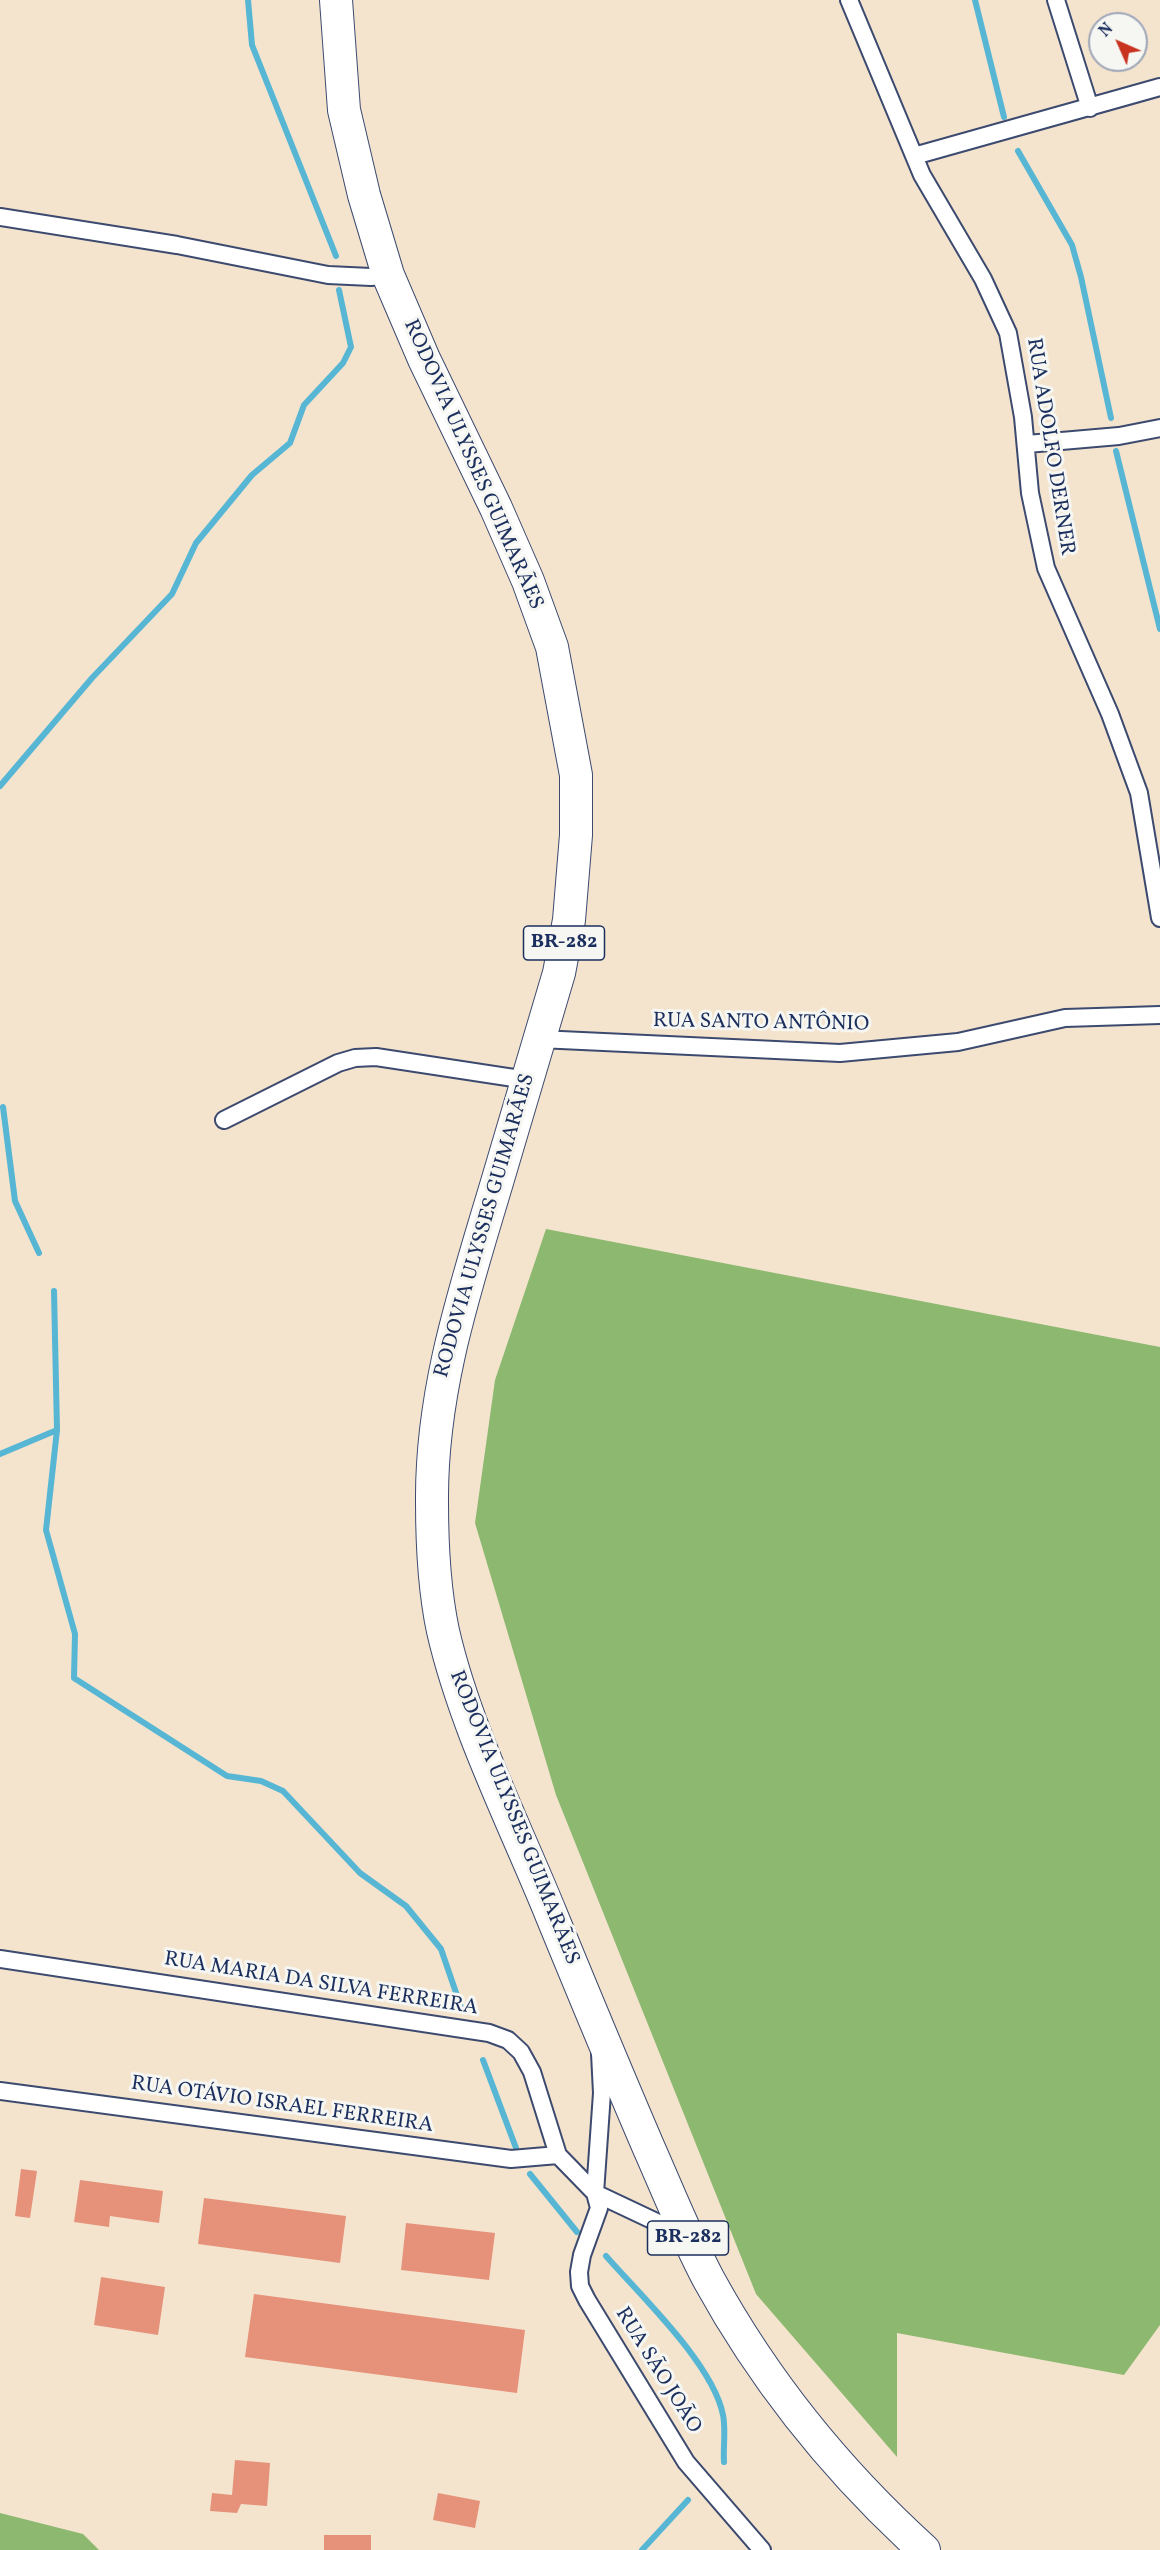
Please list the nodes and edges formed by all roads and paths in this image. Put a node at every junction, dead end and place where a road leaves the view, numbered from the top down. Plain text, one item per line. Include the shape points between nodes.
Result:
1 (336, 0) edge
2 (849, 0) edge
3 (1056, 0) edge
4 (1160, 87) edge
5 (1090, 108) junction
6 (914, 156) junction
7 (0, 216) edge
8 (388, 275) junction
9 (1160, 428) edge
10 (1027, 444) junction
11 (1160, 918) edge
12 (1160, 1015) edge
13 (539, 1039) junction
14 (527, 1080) junction
15 (224, 1120) dead end
16 (0, 1959) edge
17 (598, 2028) junction
18 (0, 2091) edge
19 (558, 2155) junction
20 (595, 2193) junction
21 (688, 2236) junction
22 (762, 2550) edge
23 (924, 2550) edge

1 - 8 highway, RODOVIA ULYSSES GUIMARÃES / BR-282 via 344,110
2 - 6 street, RUA ADOLFO DERNER
3 - 5 street
4 - 5 street
5 - 6 street
6 - 10 street, RUA ADOLFO DERNER via 983,279 1008,333
7 - 8 street via 328,275
8 - 13 highway, RODOVIA ULYSSES GUIMARÃES / BR-282 via 524,570 554,658 576,775 576,835 559,973
9 - 10 street
10 - 11 street, RUA ADOLFO DERNER via 1030,493 1046,568 1110,714 1139,793
12 - 13 street, RUA SANTO ANTÔNIO via 1065,1018 958,1042 840,1053
13 - 14 highway, RODOVIA ULYSSES GUIMARÃES / BR-282
14 - 15 street via 376,1057 355,1058
14 - 17 highway, RODOVIA ULYSSES GUIMARÃES / BR-282 via 445,1364 434,1438 434,1563 443,1629 459,1688
16 - 19 street, RUA MARIA DA SILVA FERREIRA via 489,2033 508,2040 521,2052 532,2072
17 - 20 street, RUA SÃO JOÃO via 602,2093
17 - 21 highway, RODOVIA ULYSSES GUIMARÃES / BR-282
18 - 19 street, RUA OTÁVIO ISRAEL FERREIRA via 511,2159
19 - 20 street
20 - 21 street
20 - 22 street, RUA SÃO JOÃO via 599,2208 582,2255 580,2286 686,2462
21 - 23 highway, RODOVIA ULYSSES GUIMARÃES / BR-282 via 735,2323 790,2405 865,2494

